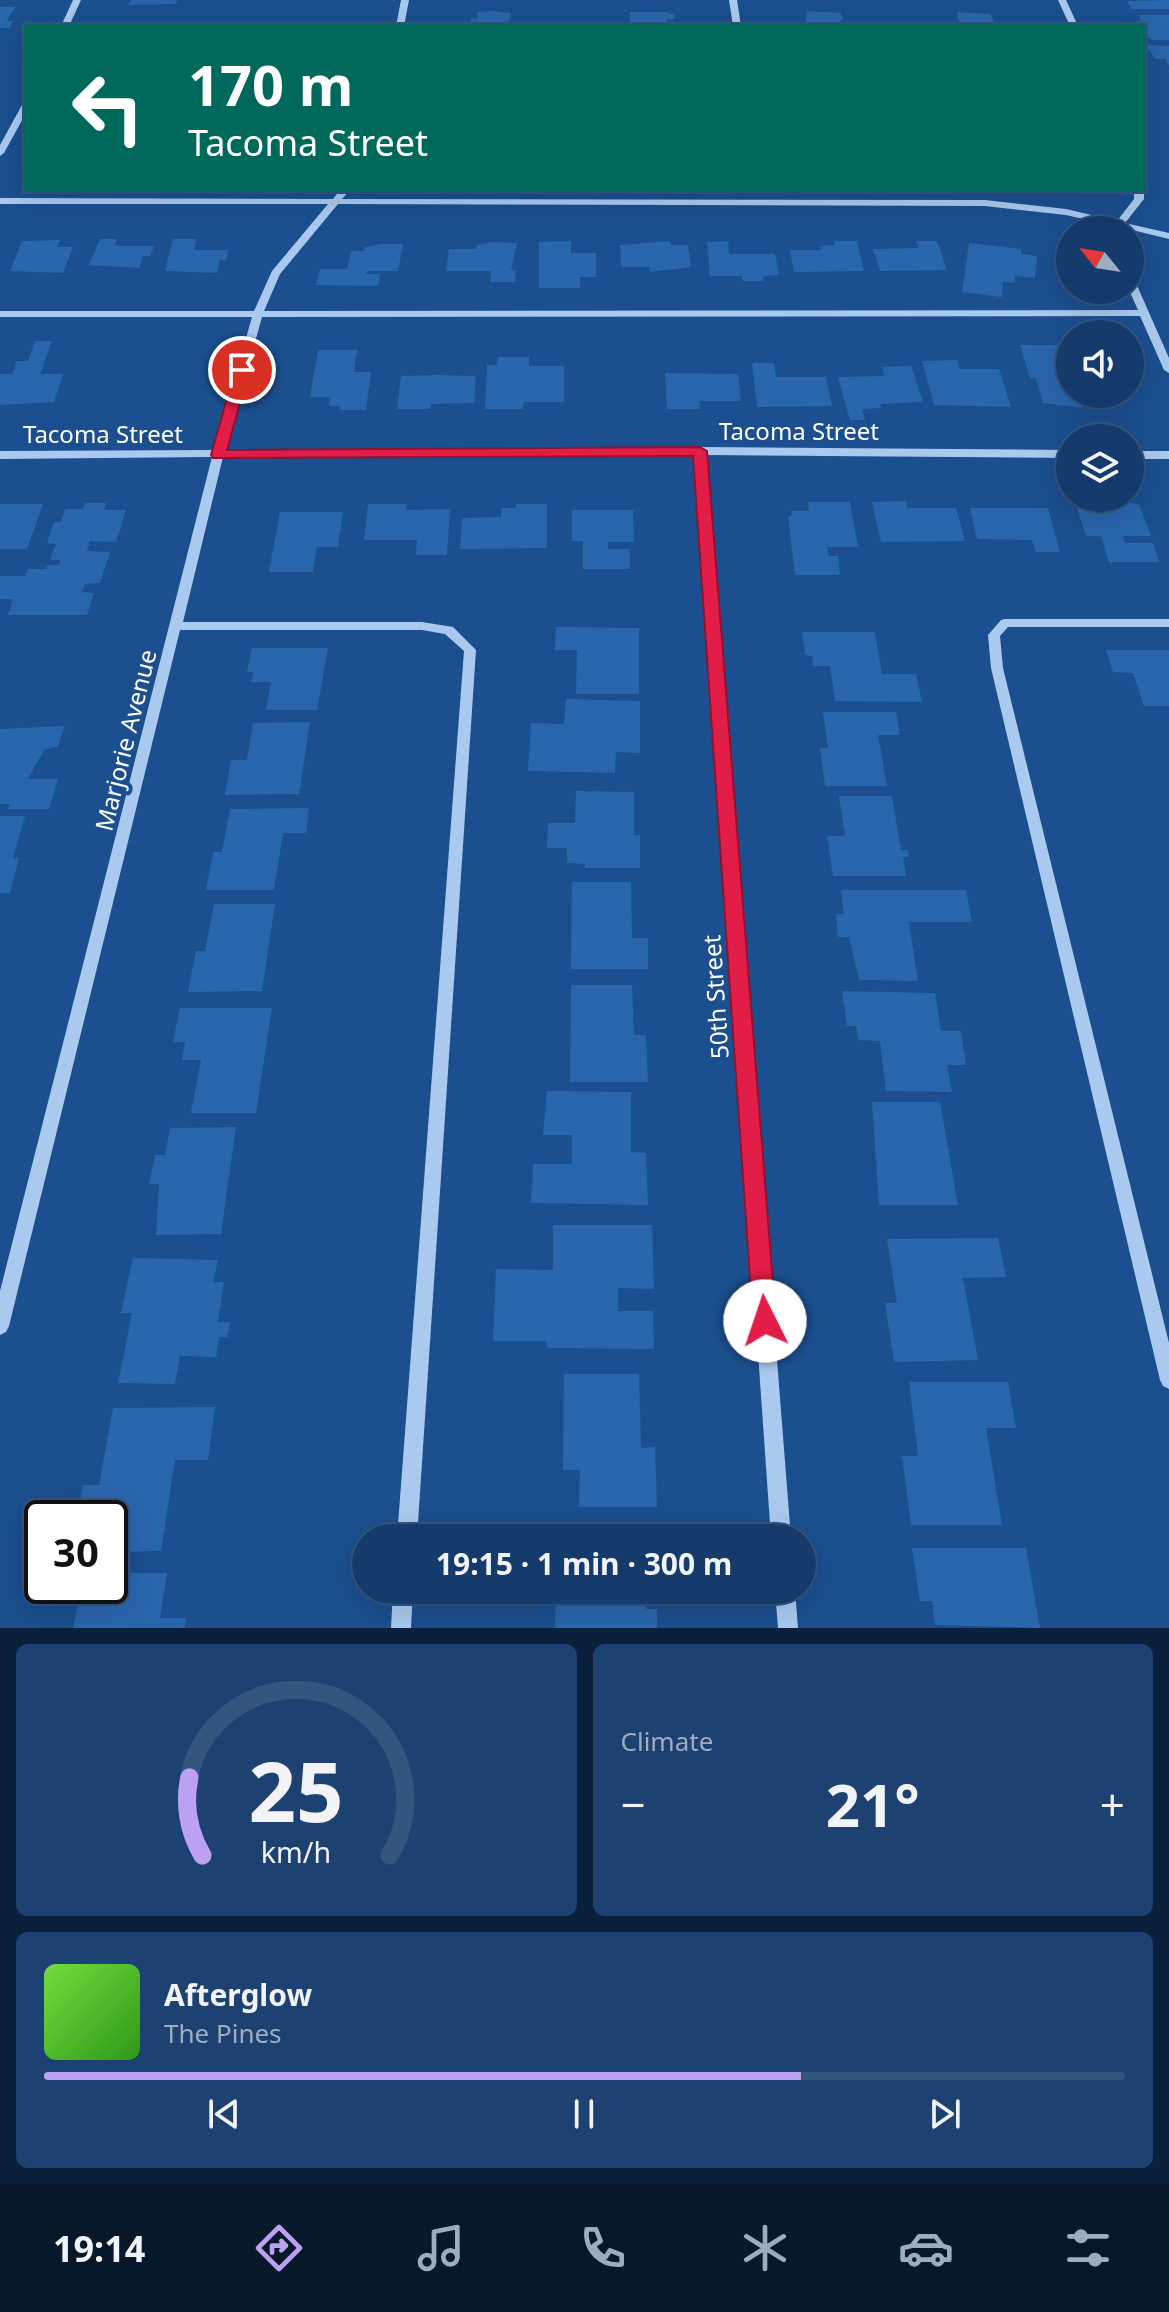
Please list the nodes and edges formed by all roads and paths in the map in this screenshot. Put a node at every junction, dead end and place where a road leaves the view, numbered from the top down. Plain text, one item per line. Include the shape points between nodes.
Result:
1 (77, 0) edge
2 (405, 0) edge
3 (733, 0) edge
4 (1062, 0) edge
5 (66, 24) edge
6 (400, 24) edge
7 (737, 24) edge
8 (1073, 24) edge
9 (23, 116) edge
10 (0, 153) edge
11 (343, 192) edge
12 (1139, 192) edge
13 (760, 195) edge
14 (0, 201) edge
15 (333, 202) junction
16 (1069, 216) edge
17 (1127, 216) edge
18 (1144, 232) edge
19 (1169, 236) edge
20 (1140, 304) edge
21 (258, 313) junction
22 (1144, 313) junction
23 (0, 314) edge
24 (1169, 370) edge
25 (700, 451) junction
26 (1056, 454) edge
27 (0, 455) edge
28 (218, 455) junction
29 (1144, 455) edge
30 (1169, 455) edge
31 (1169, 623) edge
32 (176, 626) junction
33 (0, 1326) edge
34 (1169, 1380) edge
35 (408, 1524) edge
36 (780, 1524) edge
37 (402, 1604) edge
38 (786, 1604) edge
39 (401, 1628) edge
40 (788, 1628) edge

1 - 5 street
2 - 6 street
3 - 7 street
4 - 8 street
9 - 10 street
11 - 15 street, Marjorie Avenue
12 - 17 street
13 - 15 street
13 - 16 street via 1028,206
14 - 15 street
15 - 21 street, Marjorie Avenue via 275,273
18 - 19 street
20 - 22 street
21 - 22 street
21 - 23 street
21 - 28 street, Marjorie Avenue
22 - 24 street
25 - 26 street, Tacoma Street
25 - 28 street, Tacoma Street
25 - 36 street, 50th Street
27 - 28 street, Tacoma Street
28 - 32 street, Marjorie Avenue
29 - 30 street
31 - 34 street via 1005,623 994,635 997,668
32 - 33 street, Marjorie Avenue
32 - 35 street via 422,626 449,630 470,650
37 - 39 street
38 - 40 street

